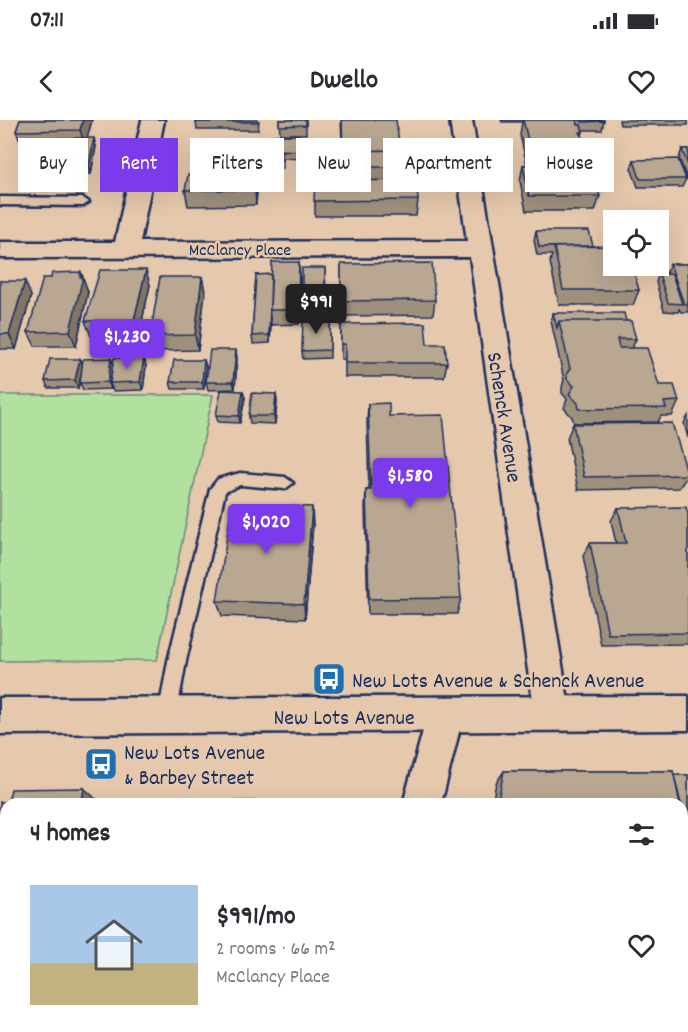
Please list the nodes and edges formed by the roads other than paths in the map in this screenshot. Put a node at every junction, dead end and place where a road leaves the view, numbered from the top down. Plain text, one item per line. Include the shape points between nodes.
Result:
1 (153, 120) edge
2 (460, 120) edge
3 (0, 201) edge
4 (83, 202) dead end
5 (126, 249) junction
6 (480, 249) junction
7 (0, 250) edge
8 (285, 483) dead end
9 (688, 712) edge
10 (552, 713) junction
11 (0, 716) edge
12 (167, 716) junction
13 (446, 716) junction
14 (424, 798) edge

1 - 5 street
2 - 6 street, Schenck Avenue
3 - 4 lane
5 - 6 street, McClancy Place
5 - 7 street, McClancy Place
6 - 10 street, Schenck Avenue
8 - 12 lane via 232,480 218,489
9 - 10 street, New Lots Avenue
10 - 13 street, New Lots Avenue
11 - 12 street, New Lots Avenue
12 - 13 street, New Lots Avenue
13 - 14 street

